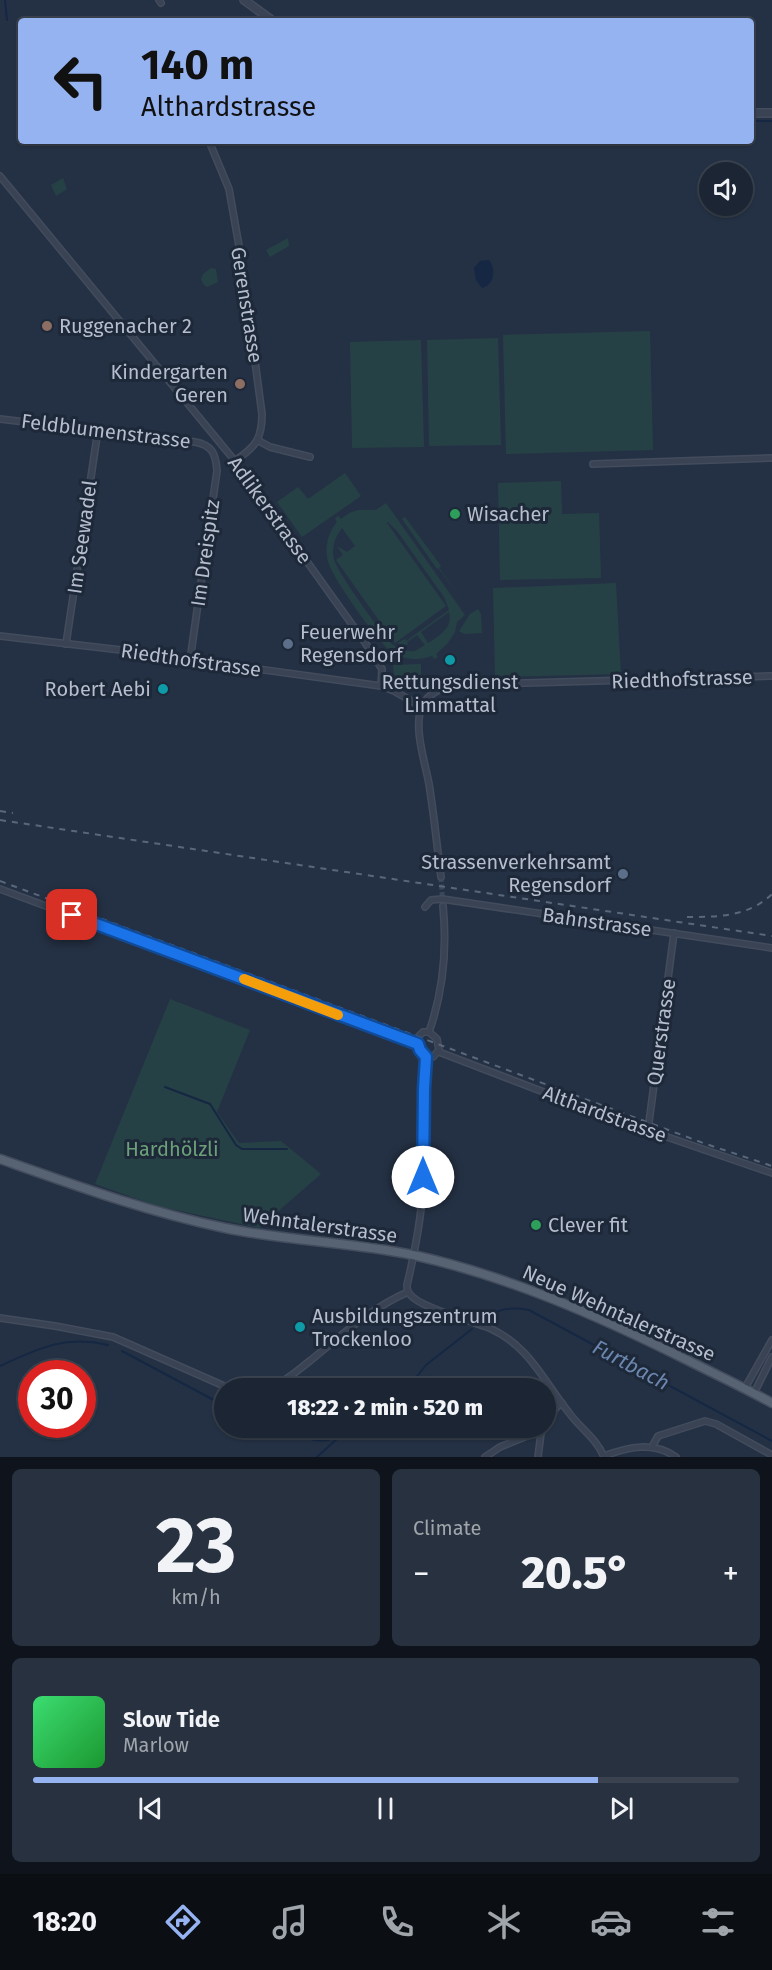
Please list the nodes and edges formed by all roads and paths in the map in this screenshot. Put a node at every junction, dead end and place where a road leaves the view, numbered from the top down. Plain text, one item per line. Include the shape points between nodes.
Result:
1 (244, 0) edge
2 (269, 18) edge
3 (754, 113) edge
4 (772, 113) edge
5 (210, 144) edge
6 (0, 176) edge
7 (0, 418) edge
8 (98, 430) junction
9 (259, 441) junction
10 (210, 448) joint
11 (310, 457) dead end
12 (772, 458) edge
13 (235, 461) junction
14 (593, 464) dead end
15 (0, 636) edge
16 (66, 644) junction
17 (190, 660) junction
18 (772, 676) edge
19 (381, 686) junction
20 (422, 707) junction
21 (441, 877) tunnel mouth
22 (0, 889) edge
23 (443, 906) tunnel mouth
24 (425, 907) dead end
25 (674, 933) junction
26 (772, 948) edge
27 (429, 1032) junction
28 (418, 1044) junction
29 (439, 1052) junction
30 (426, 1057) junction
31 (648, 1130) junction
32 (0, 1159) edge
33 (772, 1173) edge
34 (414, 1256) junction
35 (408, 1292) junction
36 (0, 1318) edge
37 (772, 1340) edge
38 (772, 1357) edge
39 (288, 1378) edge
40 (214, 1382) edge
41 (745, 1388) junction
42 (754, 1393) junction
43 (562, 1403) junction
44 (772, 1403) edge
45 (556, 1408) edge
46 (522, 1438) edge
47 (542, 1438) edge
48 (652, 1447) junction
49 (772, 1455) edge
50 (485, 1457) edge
51 (538, 1457) edge
52 (604, 1457) edge
53 (676, 1457) edge

1 - 2 street
3 - 4 street
5 - 9 street, Gerenstrasse via 229,189 242,263 262,414
6 - 13 street, Adlikerstrasse
7 - 8 street, Feldblumenstrasse
8 - 10 street, Feldblumenstrasse via 195,442
8 - 16 street, Im Seewadel
9 - 11 street
9 - 13 street
10 - 17 street, Im Dreispitz via 216,457 217,471
12 - 14 street
13 - 19 street, Adlikerstrasse via 371,652 382,669
15 - 16 street, Riedthofstrasse
16 - 17 street, Riedthofstrasse
17 - 19 street, Riedthofstrasse
18 - 20 street, Riedthofstrasse via 456,685 433,693
19 - 20 street
20 - 21 street via 419,730
22 - 28 street
23 - 27 street via 443,964
24 - 25 street, Bahnstrasse via 431,900 442,899
25 - 26 street, Bahnstrasse
25 - 31 street, Querstrasse
27 - 28 street via 419,1035
27 - 29 street via 437,1040
28 - 30 street
29 - 30 street
29 - 31 street, Althardstrasse
30 - 34 street via 422,1205
31 - 33 street, Althardstrasse
32 - 34 main road, Wehntalerstrasse via 105,1196 196,1222
34 - 35 street, Wehntalerstrasse via 406,1285
34 - 41 main road, Neue Wehntalerstrasse via 555,1299
35 - 39 street via 372,1311
35 - 43 street via 423,1304 488,1328 513,1342 528,1355
36 - 40 street via 113,1337
37 - 41 street
38 - 42 street
41 - 42 main road, Neue Wehntalerstrasse
42 - 44 main road, Neue Wehntalerstrasse
43 - 45 street
43 - 52 street
46 - 50 street
47 - 51 street
48 - 49 street via 658,1436 705,1421
48 - 52 street via 635,1447
48 - 53 street

